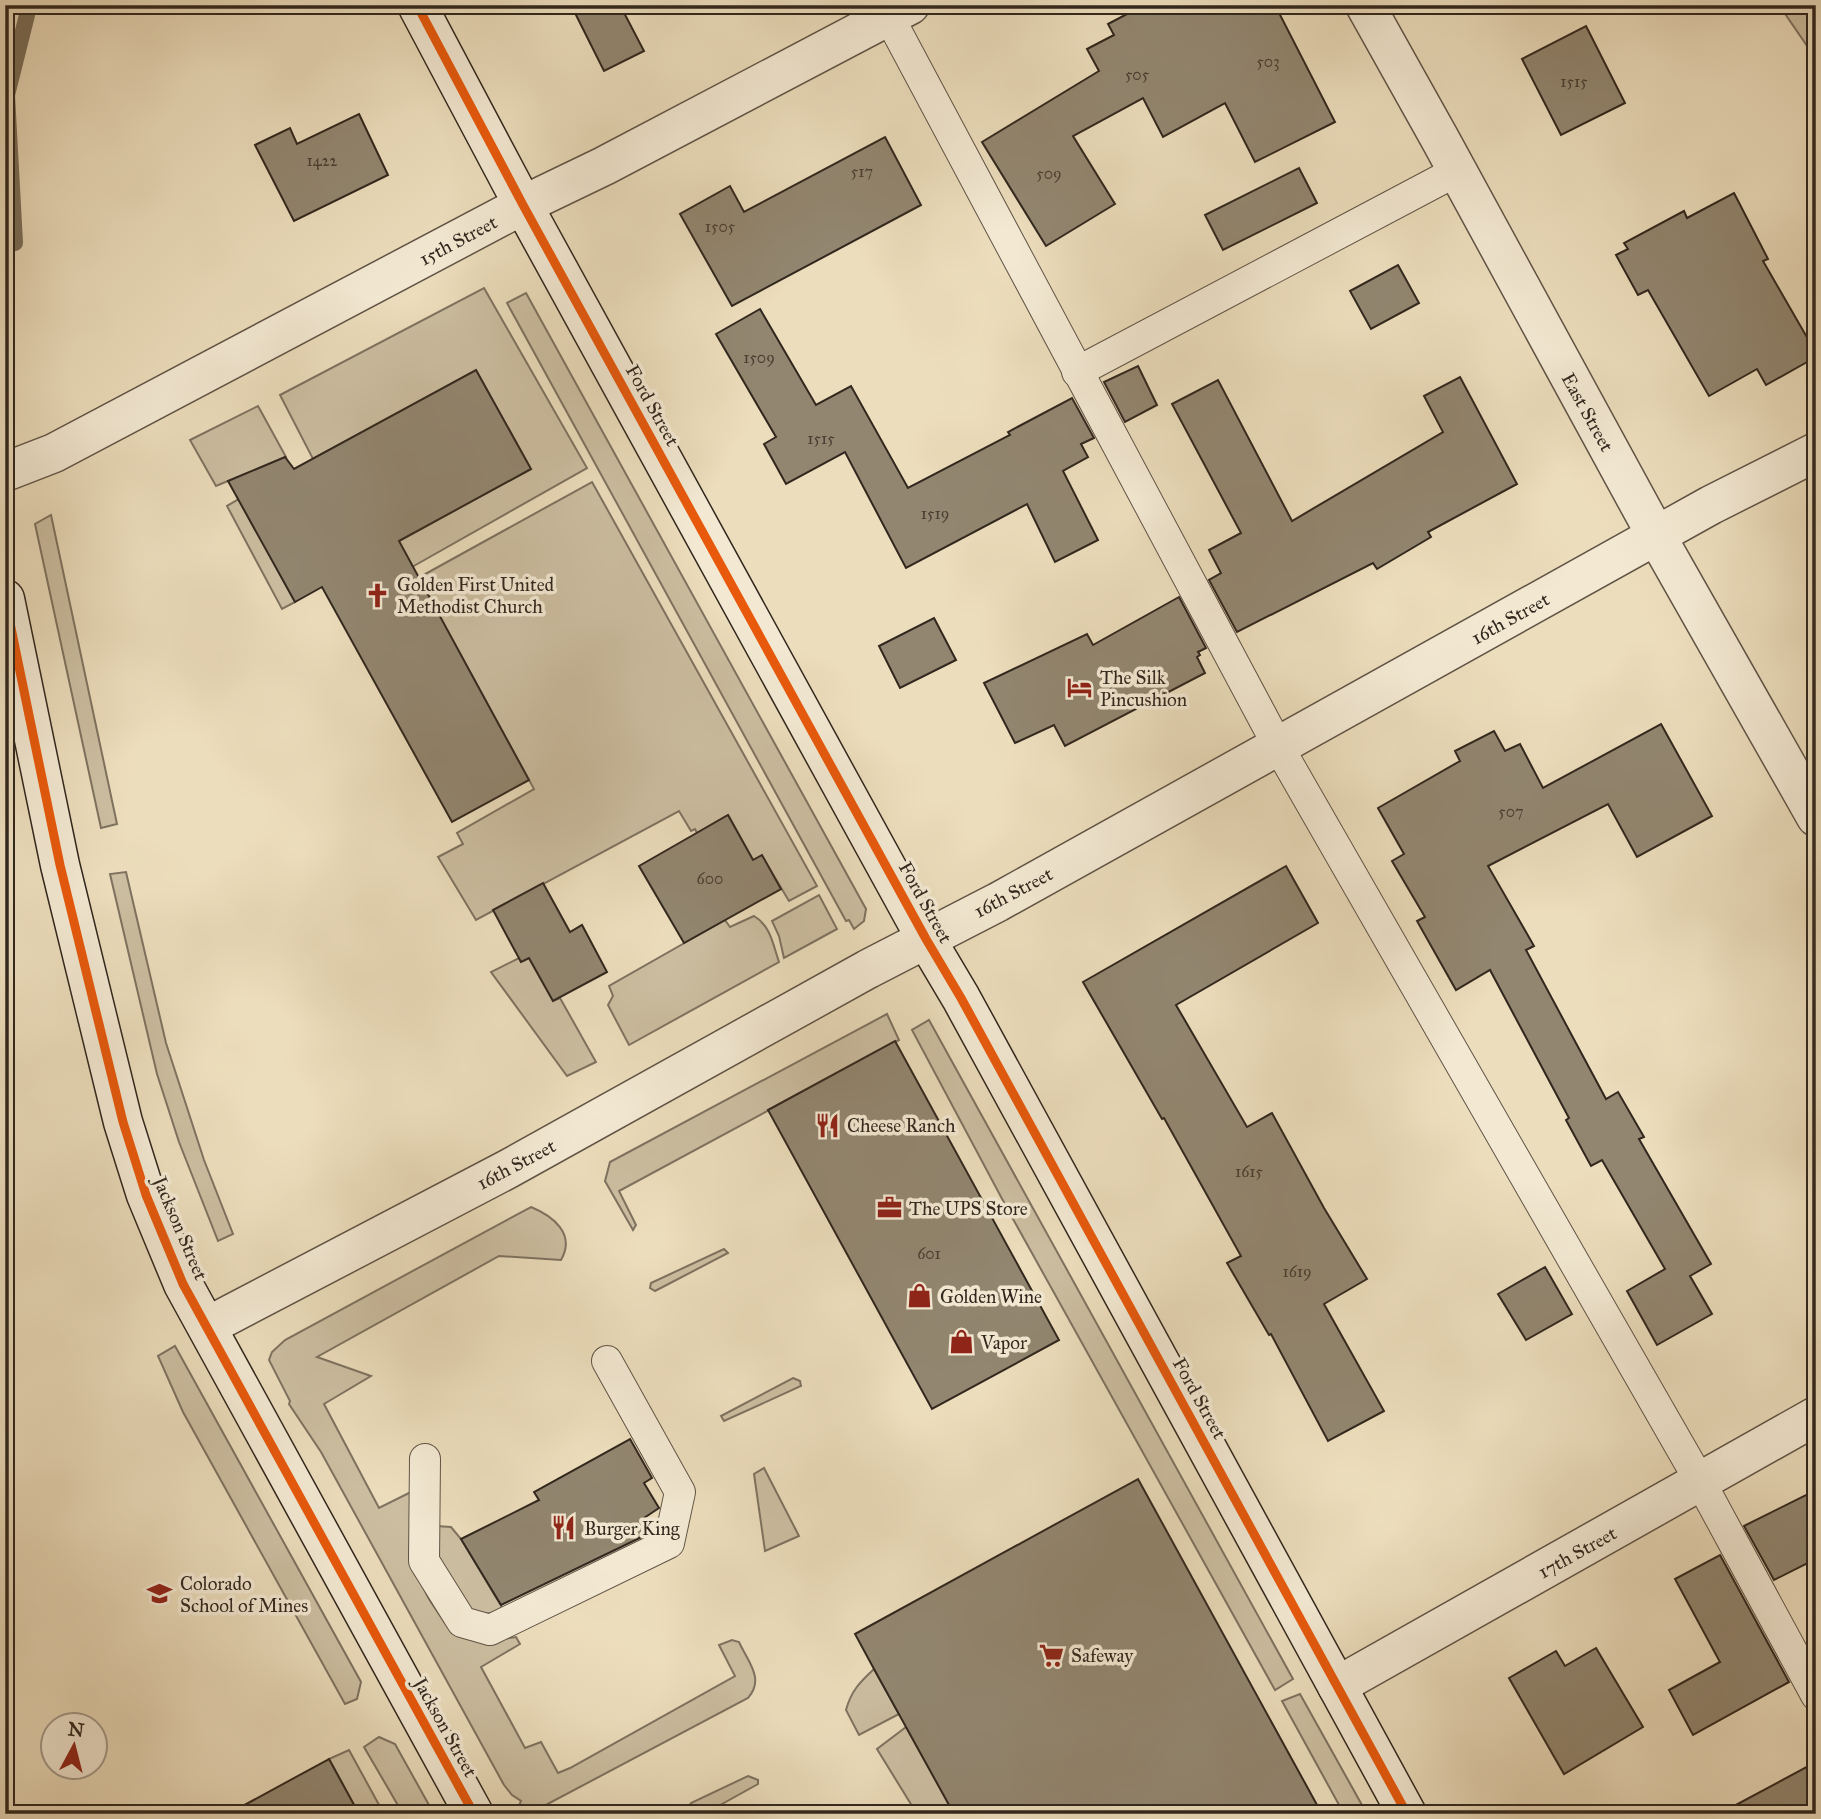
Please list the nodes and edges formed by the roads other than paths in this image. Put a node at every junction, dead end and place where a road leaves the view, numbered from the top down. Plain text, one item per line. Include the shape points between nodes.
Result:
1 (417, 5) edge
2 (1365, 5) edge
3 (900, 11) edge
4 (1457, 171) junction
5 (523, 205) junction
6 (1077, 372) junction
7 (1816, 452) edge
8 (5, 472) edge
9 (1657, 537) junction
10 (5, 599) edge
11 (1278, 746) junction
12 (1816, 817) edge
13 (926, 939) junction
14 (208, 1326) junction
15 (607, 1361) dead end
16 (1816, 1416) edge
17 (425, 1459) dead end
18 (1701, 1483) junction
19 (1338, 1686) junction
20 (1816, 1695) edge
21 (474, 1814) edge
22 (1406, 1814) edge

1 - 5 street, Ford Street
2 - 4 street, East Street
3 - 5 street, 15th Street
3 - 6 lane
4 - 6 lane
4 - 9 street, East Street
5 - 8 street, 15th Street via 54,453
5 - 13 street, Ford Street
6 - 11 lane
7 - 9 street, 16th Street
9 - 11 street, 16th Street
9 - 12 street, East Street
10 - 14 street, Jackson Street via 60,865 122,1122 183,1284
11 - 13 street, 16th Street
11 - 18 lane
13 - 14 street, 16th Street via 508,1169
13 - 19 street, Ford Street
14 - 21 street, Jackson Street
15 - 17 lane via 680,1492 670,1542 490,1630 462,1622 424,1561
16 - 18 street, 17th Street
18 - 19 street, 17th Street
18 - 20 lane
19 - 22 street, Ford Street

